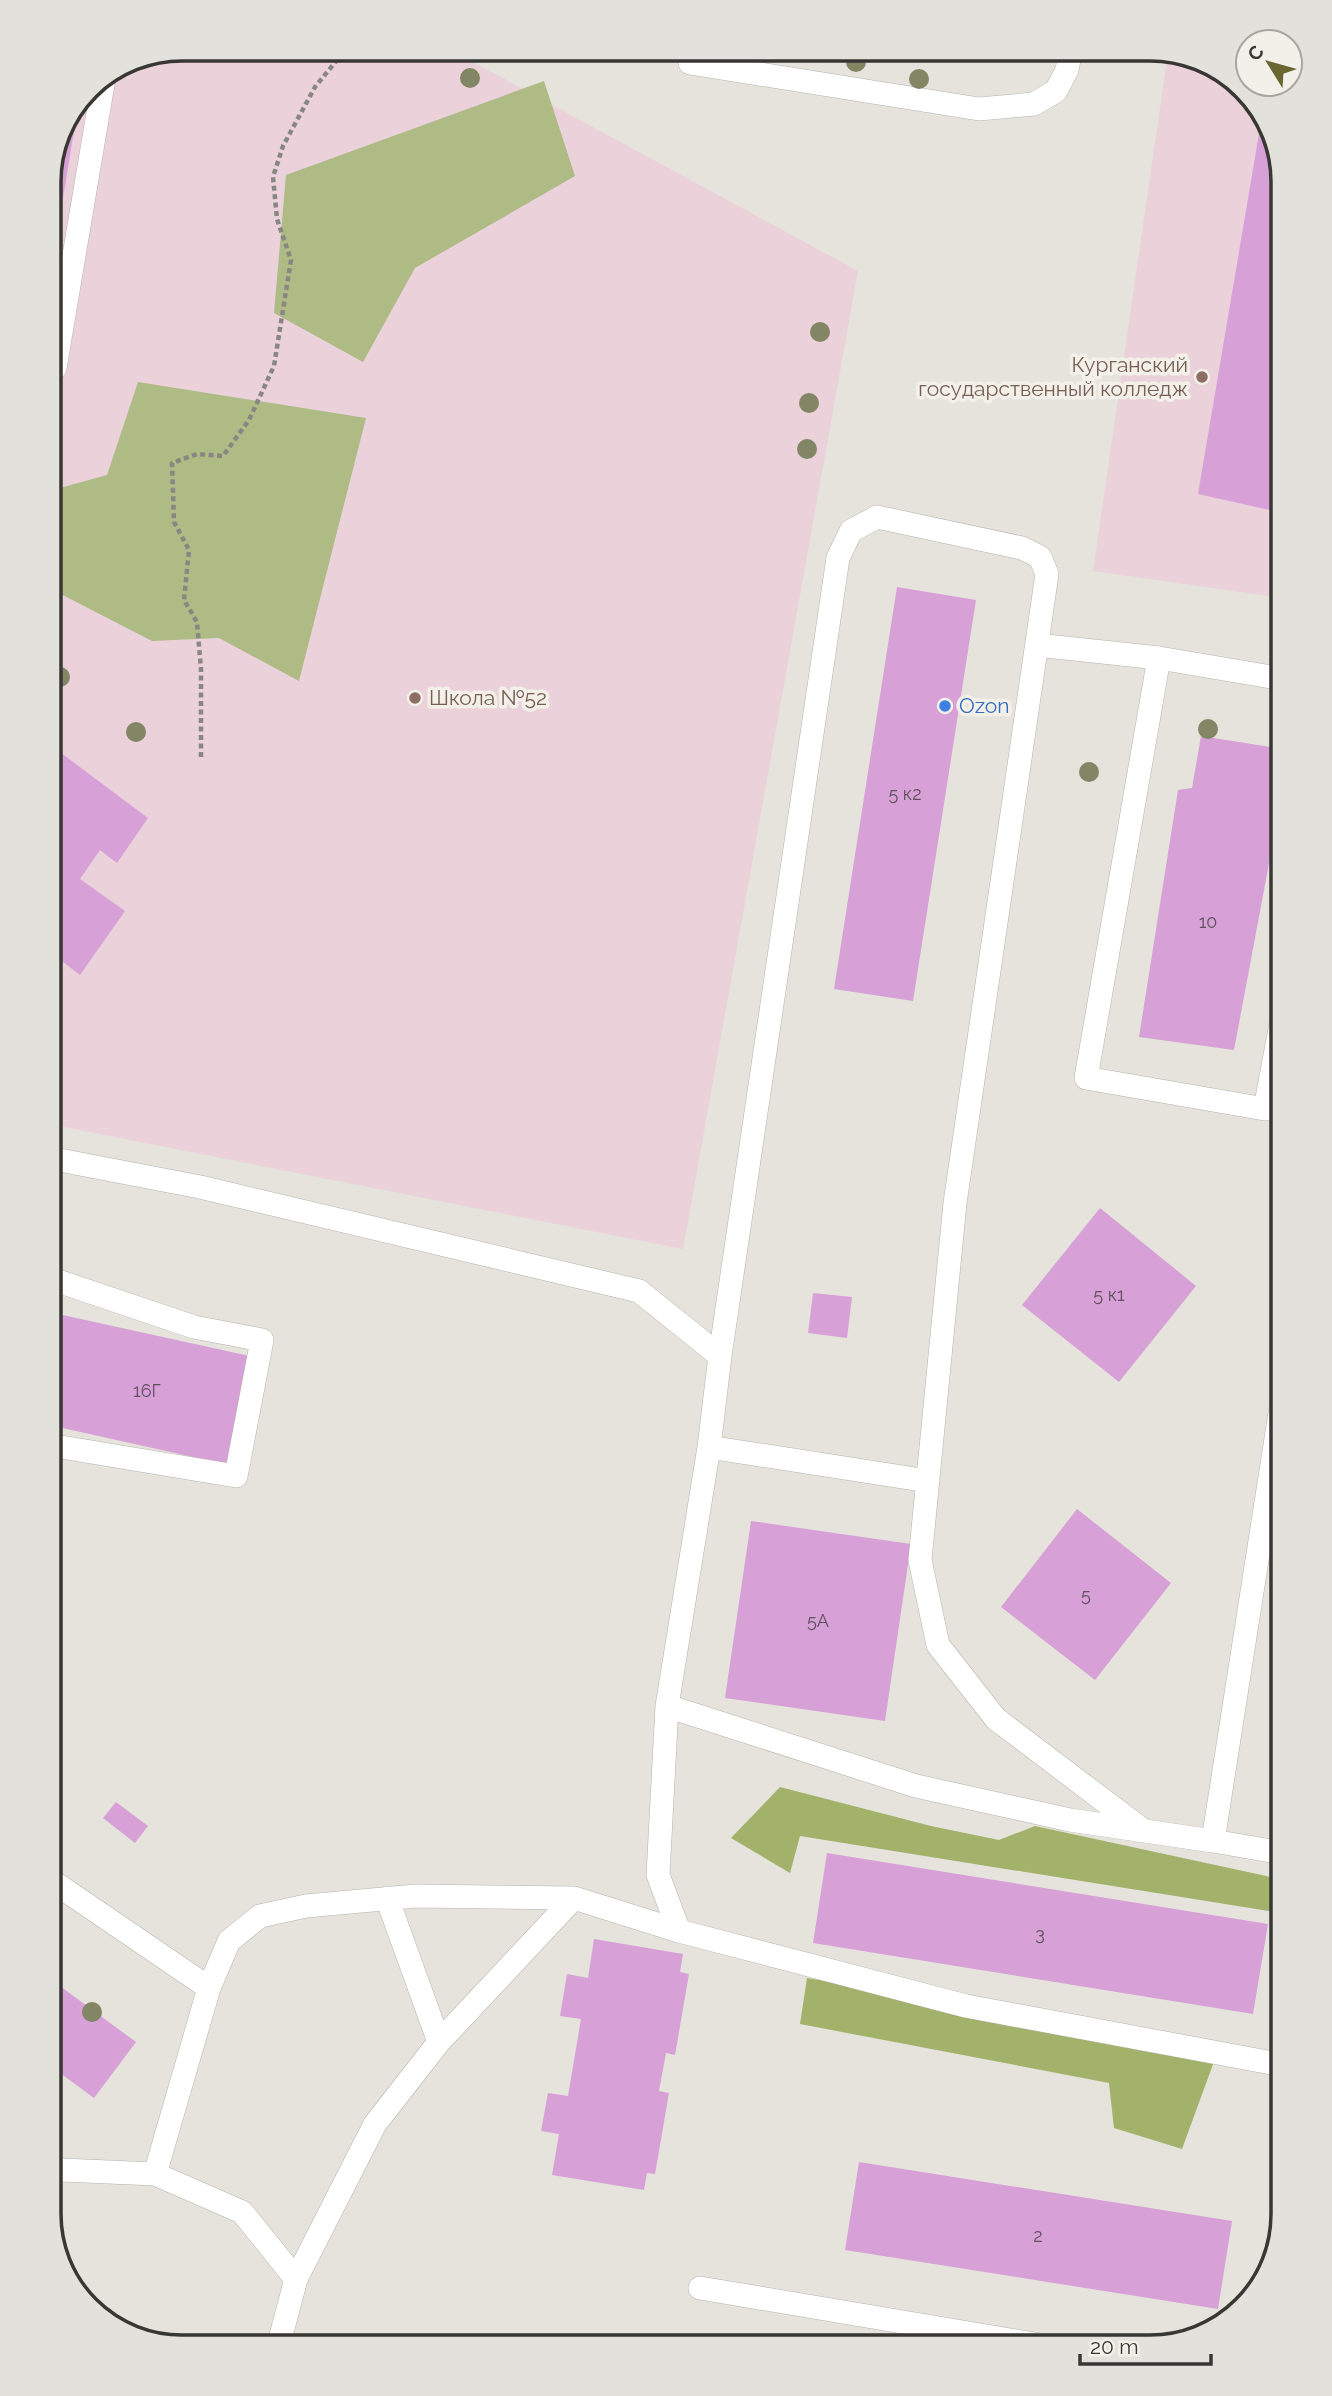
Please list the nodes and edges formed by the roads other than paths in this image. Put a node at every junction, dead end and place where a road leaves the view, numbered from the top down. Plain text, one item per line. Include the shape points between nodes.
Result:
1 (690, 62) edge
2 (1069, 62) edge
3 (102, 91) edge
4 (62, 327) edge
5 (1037, 645) junction
6 (1159, 658) junction
7 (1271, 677) edge
8 (1271, 1077) edge
9 (62, 1160) edge
10 (61, 1282) edge
11 (720, 1356) junction
12 (61, 1447) edge
13 (709, 1447) junction
14 (1271, 1471) edge
15 (928, 1482) junction
16 (667, 1706) junction
17 (1144, 1830) junction
18 (1213, 1841) junction
19 (1271, 1851) edge
20 (61, 1887) edge
21 (387, 1898) junction
22 (574, 1898) junction
23 (679, 1931) junction
24 (209, 1988) junction
25 (439, 2042) junction
26 (1271, 2063) edge
27 (61, 2170) edge
28 (155, 2174) junction
29 (296, 2278) junction
30 (700, 2288) dead end
31 (281, 2334) edge
32 (979, 2335) edge

1 - 2 lane via 979,109 1034,104 1056,91
3 - 4 lane
5 - 6 lane
5 - 11 lane via 1047,574 1040,557 1022,548 877,517 851,531 838,558
5 - 15 lane via 955,1203
6 - 7 lane
6 - 8 lane via 1086,1078 1265,1109
9 - 11 lane via 200,1187 639,1291
10 - 12 lane via 194,1328 262,1340 236,1476
11 - 13 lane
13 - 15 lane
13 - 16 lane
14 - 18 lane
15 - 17 lane via 920,1560 938,1645 996,1719
16 - 17 lane via 916,1786
16 - 23 lane via 659,1875
17 - 18 lane
18 - 19 lane
20 - 24 lane
21 - 22 lane
21 - 24 lane via 260,1916 229,1941
21 - 25 lane
22 - 23 lane
22 - 25 lane
23 - 26 lane via 965,2006
24 - 28 lane
25 - 29 lane via 375,2124
27 - 28 lane
28 - 29 lane via 242,2212
29 - 31 lane
30 - 32 lane

